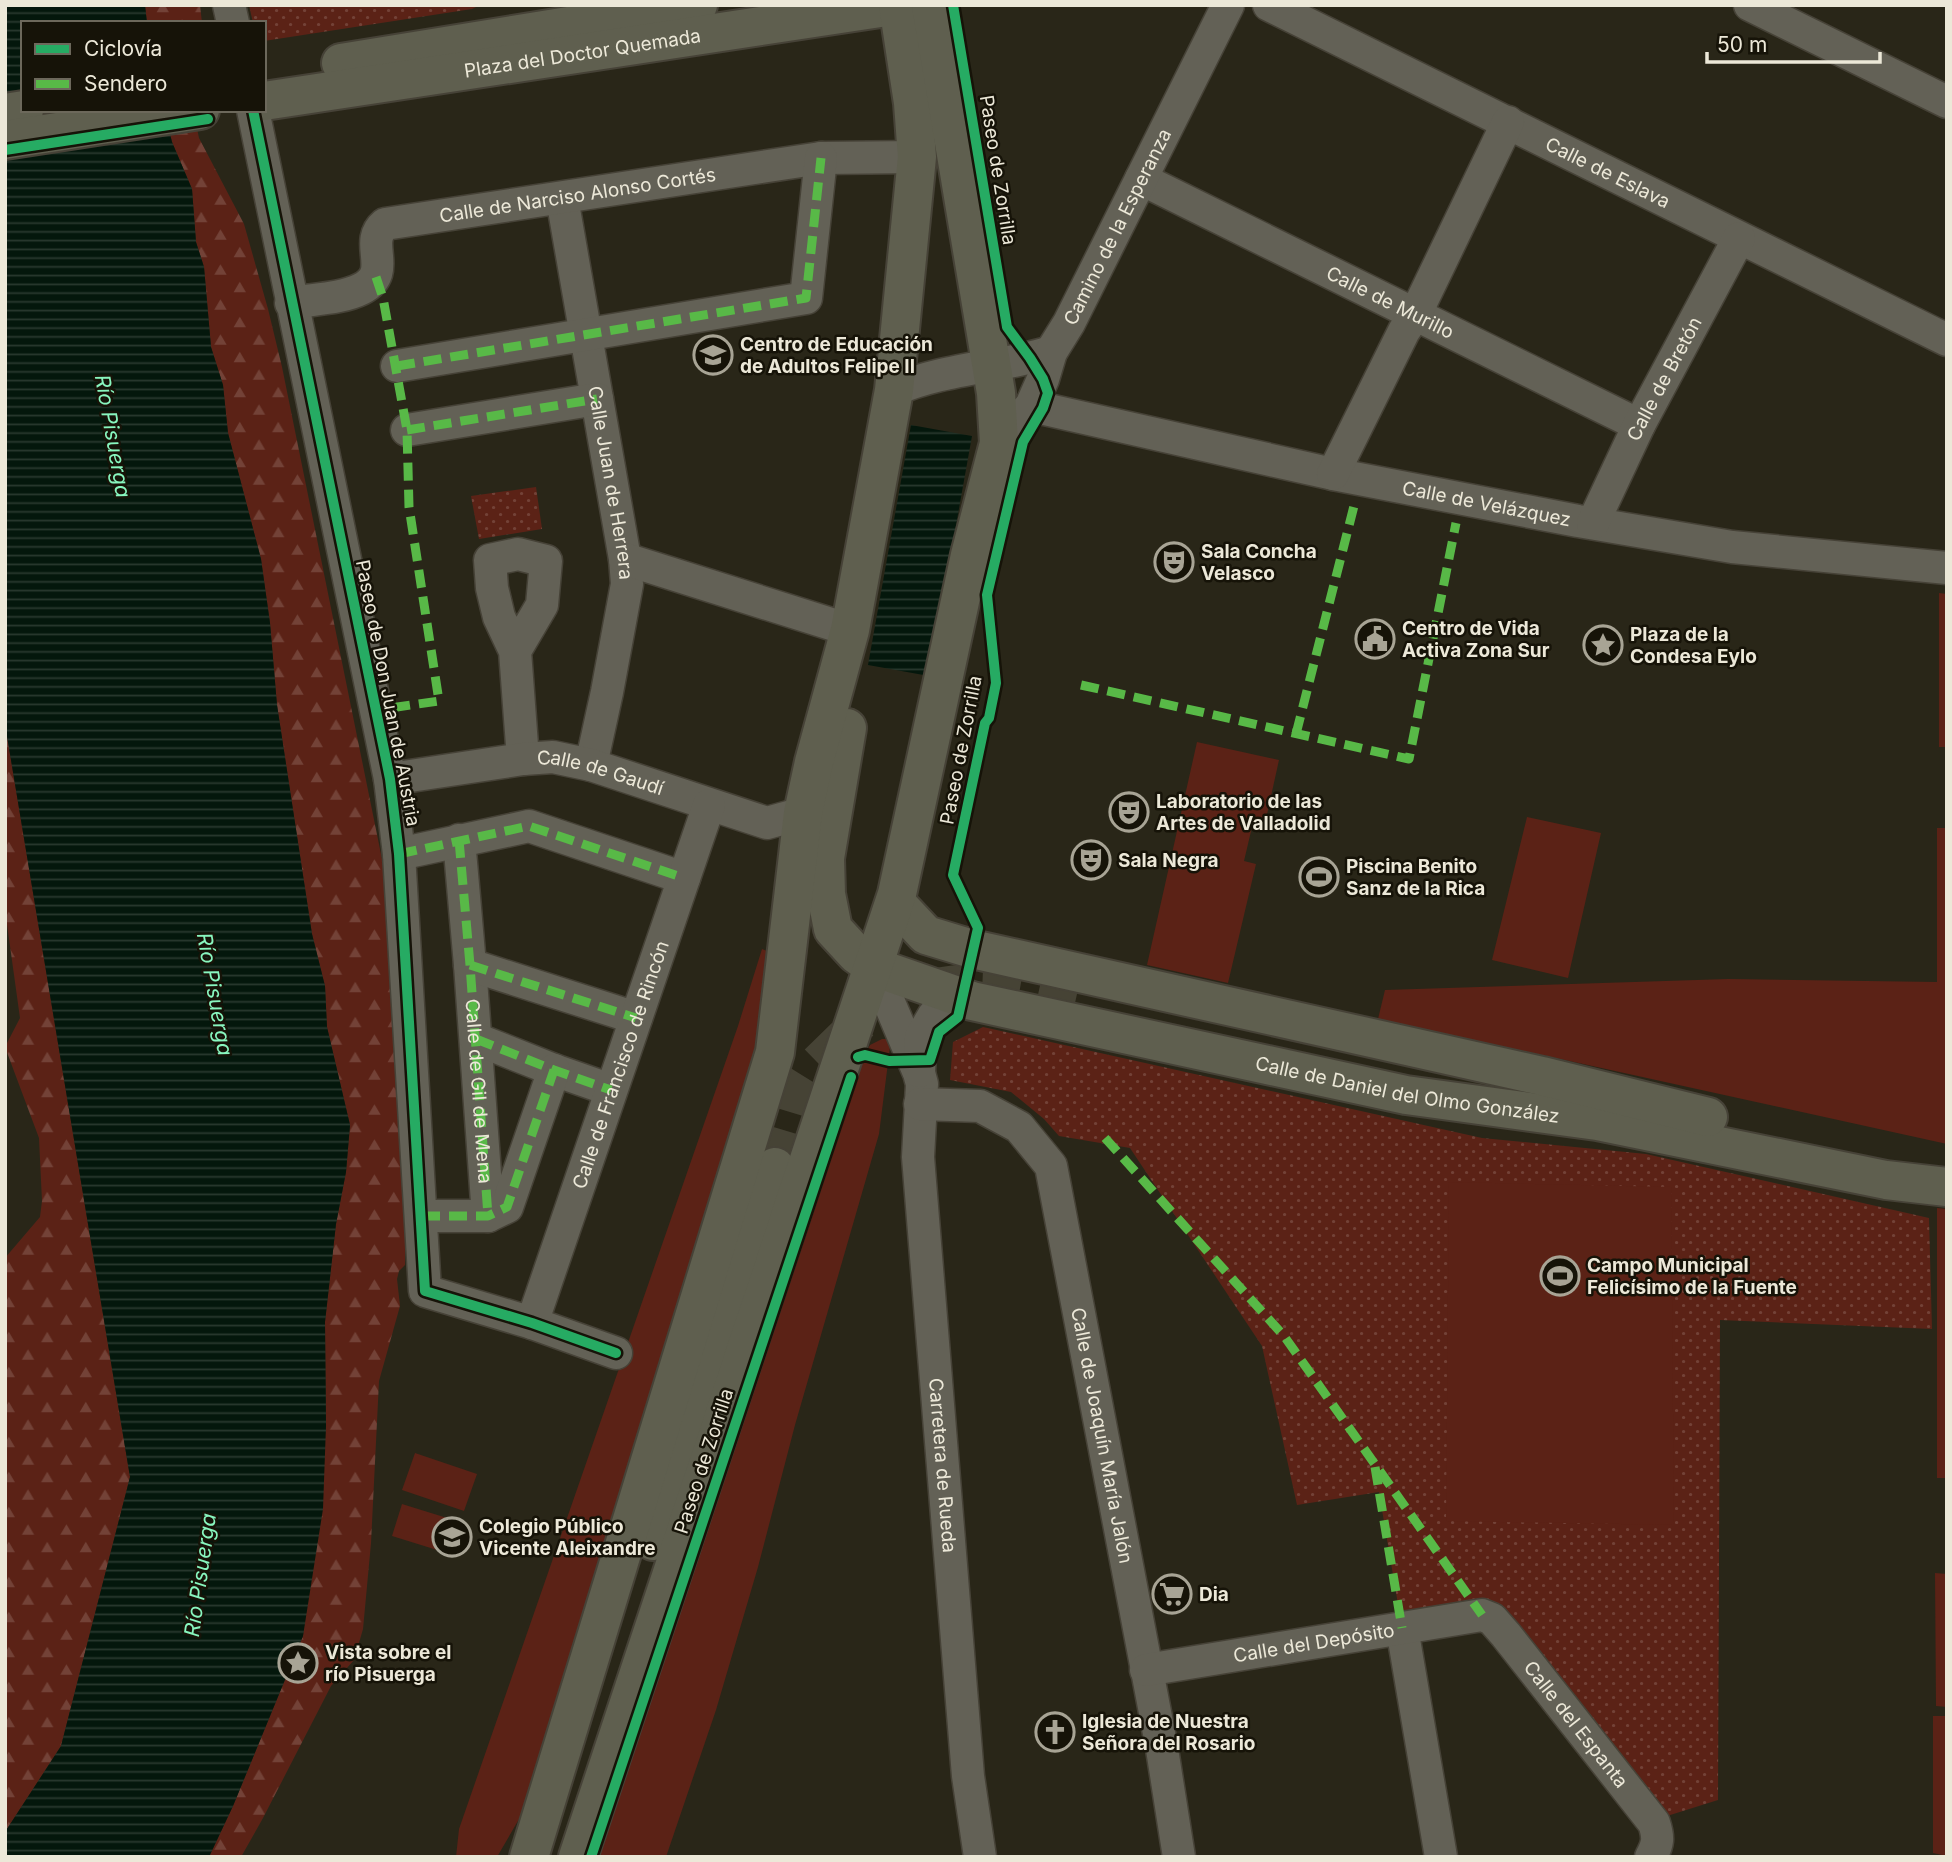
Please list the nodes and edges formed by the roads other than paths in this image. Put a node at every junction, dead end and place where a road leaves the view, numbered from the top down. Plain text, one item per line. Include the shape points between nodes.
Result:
1 (698, 5) edge
2 (1228, 5) edge
3 (1269, 5) edge
4 (1750, 5) edge
5 (907, 6) edge
6 (266, 75) edge
7 (266, 100) edge
8 (1947, 102) edge
9 (187, 112) edge
10 (253, 112) edge
11 (1508, 122) junction
12 (5, 140) edge
13 (917, 157) junction
14 (821, 158) junction
15 (1140, 179) junction
16 (562, 198) junction
17 (1739, 238) junction
18 (292, 303) junction
19 (1415, 315) junction
20 (586, 335) junction
21 (1947, 340) edge
22 (1051, 352) junction
23 (992, 365) junction
24 (397, 366) dead end
25 (894, 390) junction
26 (597, 399) junction
27 (1031, 406) junction
28 (1639, 425) junction
29 (407, 430) dead end
30 (999, 443) junction
31 (1332, 474) junction
32 (872, 509) junction
33 (1593, 523) junction
34 (625, 559) junction
35 (1947, 569) edge
36 (850, 631) junction
37 (515, 651) dead end
38 (523, 759) junction
39 (591, 765) junction
40 (390, 779) junction
41 (709, 805) junction
42 (803, 813) junction
43 (459, 840) junction
44 (399, 854) junction
45 (684, 878) junction
46 (895, 902) junction
47 (470, 965) junction
48 (874, 967) junction
49 (955, 995) junction
50 (1082, 1001) tunnel mouth
51 (636, 1018) junction
52 (476, 1039) junction
53 (554, 1070) junction
54 (919, 1073) junction
55 (611, 1090) junction
56 (920, 1104) junction
57 (1667, 1108) junction
58 (1947, 1161) edge
59 (775, 1167) tunnel mouth
60 (1888, 1168) junction
61 (1947, 1187) edge
62 (422, 1216) junction
63 (488, 1216) junction
64 (532, 1323) junction
65 (616, 1353) dead end
66 (1482, 1615) joint
67 (1402, 1628) junction
68 (1146, 1670) junction
69 (1654, 1851) edge
70 (529, 1857) edge
71 (578, 1857) edge
72 (980, 1857) edge
73 (1179, 1857) edge
74 (1441, 1857) edge

1 - 6 main road, Plaza del Doctor Quemada
2 - 15 street, Camino de la Esperanza
3 - 11 street, Calle de Eslava
4 - 8 street
5 - 7 main road, Plaza del Doctor Quemada
5 - 13 main road
5 - 23 main road, Paseo de Zorrilla
9 - 12 main road
10 - 18 street, Paseo de Don Juan de Austria
11 - 17 street, Calle de Eslava
11 - 19 street
13 - 14 street, Calle de Narciso Alonso Cortés
13 - 25 main road
14 - 16 street, Calle de Narciso Alonso Cortés
14 - 20 street via 806,298
15 - 19 street, Calle de Murillo
15 - 22 street, Camino de la Esperanza
16 - 18 street, Calle de Narciso Alonso Cortés via 385,224 375,237 376,277 351,293
16 - 20 street, Calle Juan de Herrera
17 - 21 street, Calle de Eslava
17 - 28 street, Calle de Bretón
18 - 40 street, Paseo de Don Juan de Austria
19 - 28 street, Calle de Murillo
19 - 31 street
20 - 24 street
20 - 26 street, Calle Juan de Herrera
22 - 23 street
22 - 27 street, Camino de la Esperanza
23 - 25 street via 919,379
23 - 30 main road, Paseo de Zorrilla
25 - 32 main road
26 - 29 street
26 - 34 street, Calle Juan de Herrera
27 - 30 street, Camino de la Esperanza
27 - 31 street, Calle de Velázquez
28 - 33 street, Calle de Bretón
30 - 46 main road, Paseo de Zorrilla via 970,555
31 - 33 street, Calle de Velázquez
32 - 36 main road
32 - 48 main road via 880,539 825,858 825,894 833,929
33 - 35 street, Calle de Velázquez via 1732,547
34 - 36 street
34 - 39 street, Calle Juan de Herrera via 627,584
36 - 42 main road
37 - 38 street
38 - 39 street, Calle de Gaudí via 554,757
38 - 40 street, Calle de Gaudí
39 - 41 street, Calle de Gaudí
40 - 44 street, Paseo de Don Juan de Austria
41 - 42 street, Calle de Gaudí via 767,823
41 - 45 street, Calle de Francisco de Rincón
42 - 70 main road via 775,1052
43 - 44 street
43 - 45 street via 529,826
43 - 47 street, Calle de Gil de Mena
44 - 62 street, Paseo de Don Juan de Austria
45 - 51 street, Calle de Francisco de Rincón
46 - 48 main road, Paseo de Zorrilla
46 - 57 main road, Calle de Daniel del Olmo González via 926,935 972,949
47 - 51 street, Calle de Gil de Mena
47 - 52 street, Calle de Gil de Mena
48 - 49 main road, Calle de Daniel del Olmo González
48 - 54 street, Carretera de Rueda
48 - 71 main road, Paseo de Zorrilla
49 - 54 street, Carretera de Rueda via 934,1014 921,1037
49 - 60 main road, Calle de Daniel del Olmo González via 1406,1095
50 - 57 main road via 1404,1074 1627,1108
51 - 55 street, Calle de Francisco de Rincón
52 - 53 street
52 - 63 street, Calle de Gil de Mena
53 - 55 street
53 - 63 street, Calle de Gil de Mena via 507,1207
54 - 56 street, Carretera de Rueda
55 - 64 street, Calle de Francisco de Rincón
56 - 68 street, Calle de Joaquín María Jalón via 980,1106 1019,1127 1051,1166
56 - 72 street, Carretera de Rueda via 918,1157 968,1776
57 - 60 main road, Calle de Daniel del Olmo González
58 - 60 main road, Calle de Daniel del Olmo González
59 - 70 main road via 630,1613 554,1821
60 - 61 main road, Calle de Daniel del Olmo González
62 - 63 street
62 - 64 street, Paseo de Don Juan de Austria via 425,1291
64 - 65 street
66 - 67 street, Calle del Depósito
66 - 69 street, Calle del Espanta via 1506,1635 1654,1823 1658,1836
67 - 68 street, Calle del Depósito
67 - 74 street
68 - 73 street, Calle de Joaquín María Jalón

